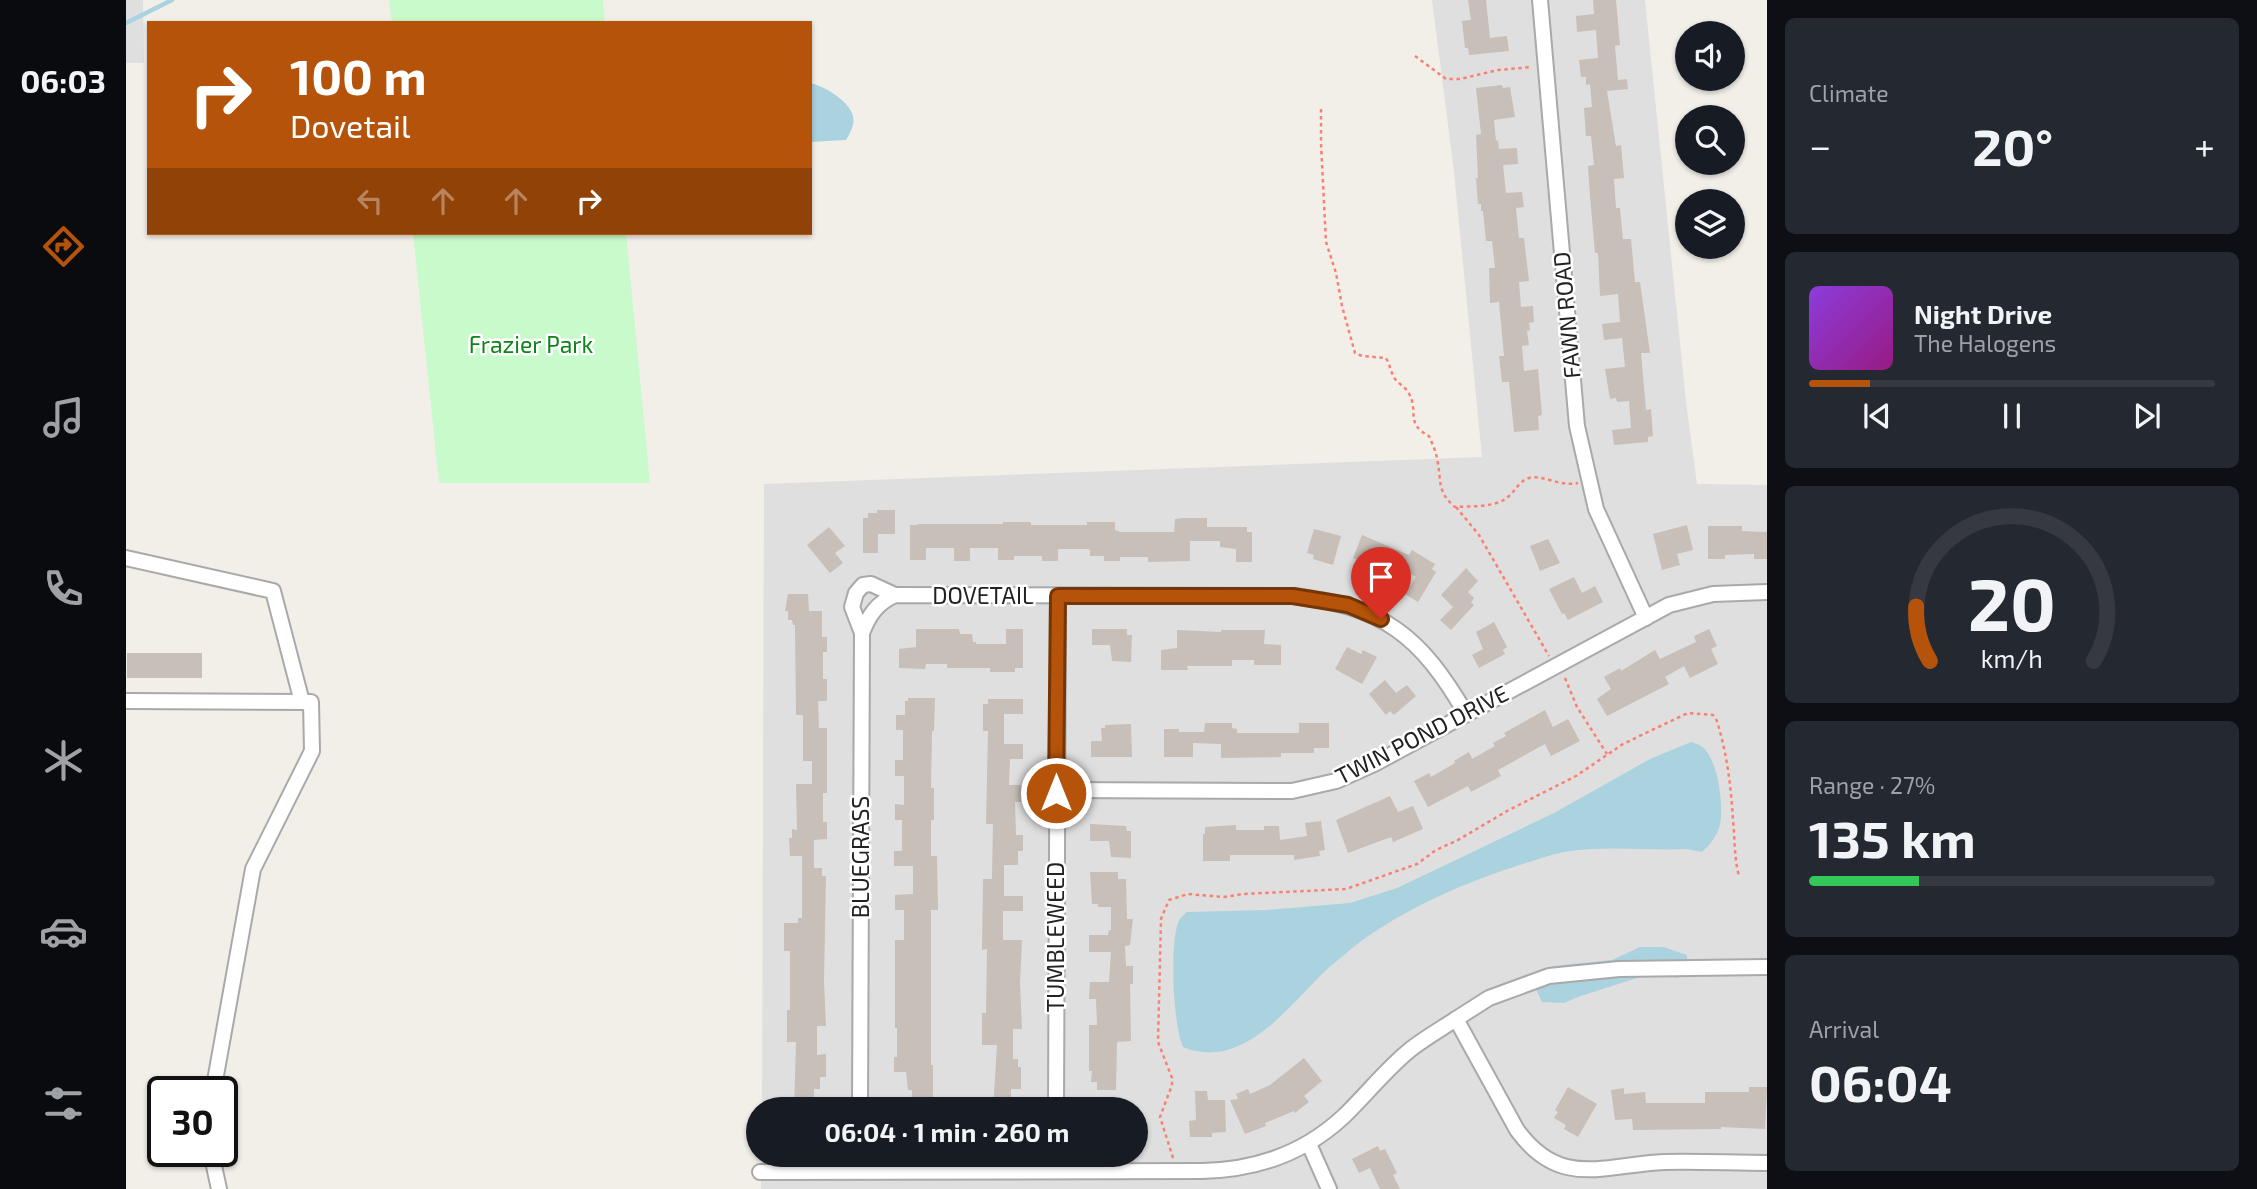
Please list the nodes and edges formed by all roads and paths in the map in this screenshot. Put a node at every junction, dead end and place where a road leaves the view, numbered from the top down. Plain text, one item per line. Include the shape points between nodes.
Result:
1 (1540, 0) edge
2 (1415, 56) dead end
3 (1545, 66) junction
4 (1321, 109) dead end
5 (1588, 482) junction
6 (1455, 507) junction
7 (126, 558) edge
8 (1767, 592) edge
9 (895, 595) junction
10 (1058, 596) junction
11 (1646, 618) junction
12 (862, 633) junction
13 (1556, 665) junction
14 (126, 701) edge
15 (302, 702) junction
16 (1466, 714) junction
17 (1607, 754) junction
18 (1056, 790) junction
19 (1739, 876) dead end
20 (1767, 967) edge
21 (1456, 1019) junction
22 (216, 1076) edge
23 (860, 1097) edge
24 (1056, 1097) edge
25 (1309, 1144) junction
26 (1767, 1163) edge
27 (214, 1167) edge
28 (860, 1167) edge
29 (1055, 1167) edge
30 (860, 1171) junction
31 (1055, 1171) junction
32 (1176, 1171) junction
33 (760, 1172) dead end
34 (219, 1189) edge
35 (1329, 1189) edge

1 - 3 street, FAWN ROAD
2 - 3 path via 1446,79
3 - 5 street, FAWN ROAD via 1575,404
4 - 6 path via 1326,242 1355,353 1386,358 1394,378 1407,390 1417,430 1429,436 1437,458 1438,482
5 - 6 path via 1568,485 1528,478 1498,503
5 - 11 street, FAWN ROAD
6 - 13 path via 1479,535
7 - 15 street via 274,591
8 - 11 street, TWIN POND DRIVE via 1704,596 1669,605
9 - 10 street, DOVETAIL
9 - 12 street, BLUEGRASS via 875,608
9 - 12 street, DOVETAIL via 871,584 856,593 852,607
10 - 16 street, DOVETAIL via 1293,596 1348,605 1378,617 1411,640 1437,668
10 - 18 street, TUMBLEWEED
11 - 13 street, TWIN POND DRIVE
12 - 23 street, BLUEGRASS
13 - 16 street, TWIN POND DRIVE
13 - 17 path
14 - 15 street
15 - 22 street via 311,702 312,751 253,869
16 - 18 street, TWIN POND DRIVE via 1353,775 1307,789
17 - 19 path via 1688,713 1713,715 1727,759
17 - 32 path via 1576,776 1417,864 1346,888 1224,897 1188,894 1169,900 1161,919 1158,1042 1172,1078 1160,1117
18 - 24 street, TUMBLEWEED
20 - 21 street via 1619,969 1549,976 1489,998
21 - 25 street via 1410,1049 1342,1118
21 - 26 street via 1517,1130 1549,1163 1582,1171 1667,1162
25 - 32 street via 1252,1166
25 - 35 street
27 - 34 street
28 - 30 street
29 - 31 street
30 - 31 street
30 - 33 street
31 - 32 street

